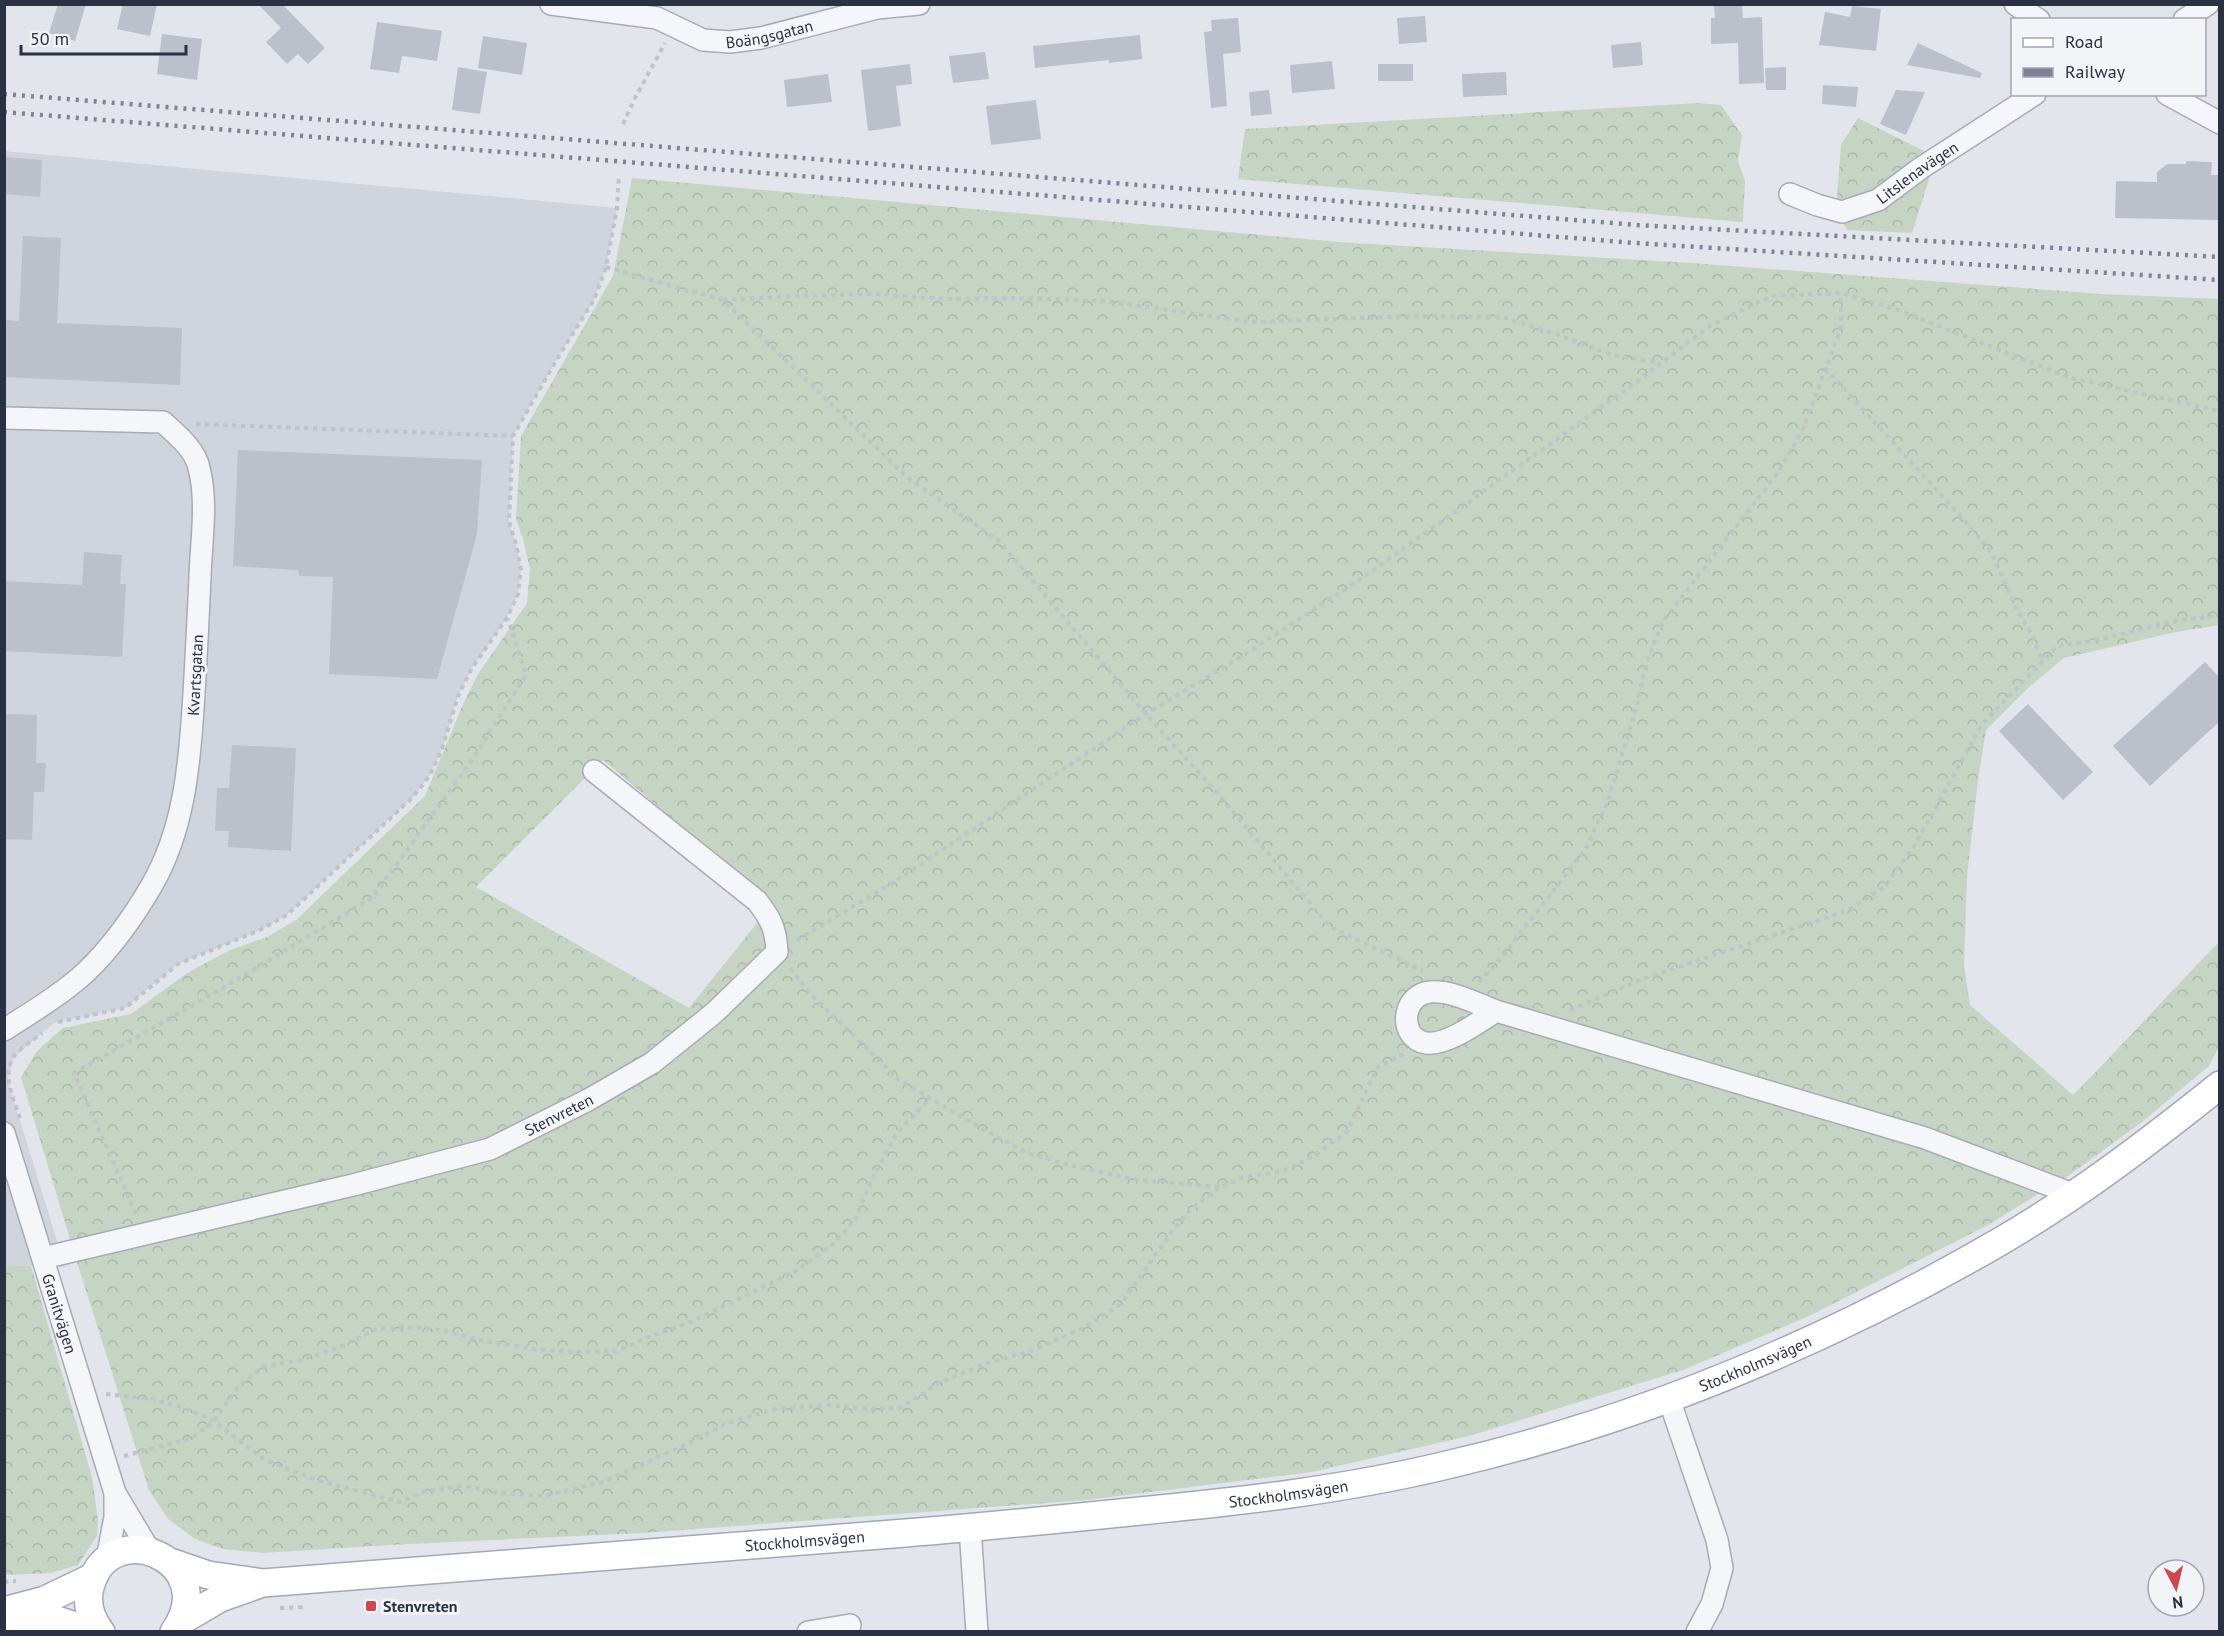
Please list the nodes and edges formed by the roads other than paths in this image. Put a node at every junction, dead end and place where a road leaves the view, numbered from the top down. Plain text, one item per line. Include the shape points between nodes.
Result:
1 (551, 4) edge
2 (919, 4) edge
3 (2015, 4) edge
4 (2208, 4) edge
5 (664, 16) edge
6 (2036, 18) edge
7 (2187, 18) edge
8 (2032, 96) edge
9 (2171, 96) edge
10 (2220, 123) edge
11 (1790, 194) dead end
12 (4, 418) edge
13 (594, 771) dead end
14 (1496, 1011) junction
15 (4, 1030) edge
16 (2220, 1085) edge
17 (13, 1129) edge
18 (2073, 1194) junction
19 (43, 1258) junction
20 (1669, 1398) junction
21 (115, 1493) junction
22 (970, 1528) junction
23 (149, 1550) junction
24 (172, 1563) junction
25 (100, 1568) junction
26 (263, 1583) junction
27 (4, 1611) edge
28 (4, 1618) edge
29 (850, 1625) dead end
30 (178, 1626) edge
31 (94, 1632) edge
32 (101, 1632) edge
33 (808, 1632) edge
34 (977, 1632) edge
35 (1697, 1632) edge

1 - 5 street, Boängsgatan
2 - 5 street, Boängsgatan via 877,8 761,38 730,42 703,40
3 - 6 street
4 - 7 street
8 - 11 street, Litslenavägen via 1878,200 1842,212
9 - 10 street
12 - 15 street, Kvartsgatan via 163,422 185,443 199,466 203,495 189,759 172,843 152,884 107,949 86,972
13 - 19 street, Stenvreten via 757,901 769,917 776,934 777,952 714,1013 652,1063 490,1149
14 - 14 street via 1464,998 1431,992 1409,1004 1407,1027 1415,1038 1426,1043 1442,1042
14 - 18 street via 1925,1138
16 - 18 main road, Stockholmsvägen via 2155,1137
17 - 19 street, Granitvägen
18 - 20 main road, Stockholmsvägen via 2005,1239 1858,1318
19 - 21 street, Granitvägen
20 - 22 main road, Stockholmsvägen via 1524,1445 1381,1479 1206,1505
20 - 35 street via 1717,1540 1722,1568 1712,1604
21 - 23 street, Granitvägen
21 - 25 street, Granitvägen via 115,1517
22 - 26 main road, Stockholmsvägen
22 - 34 street
23 - 24 main road, Stockholmsvägen
23 - 25 main road via 127,1550
24 - 26 main road, Stockholmsvägen via 207,1575
24 - 30 main road via 184,1581 187,1601
25 - 27 main road via 45,1600
25 - 32 main road via 88,1592 89,1607
26 - 30 main road, Stockholmsvägen via 220,1598
28 - 31 main road via 57,1620
29 - 33 street

